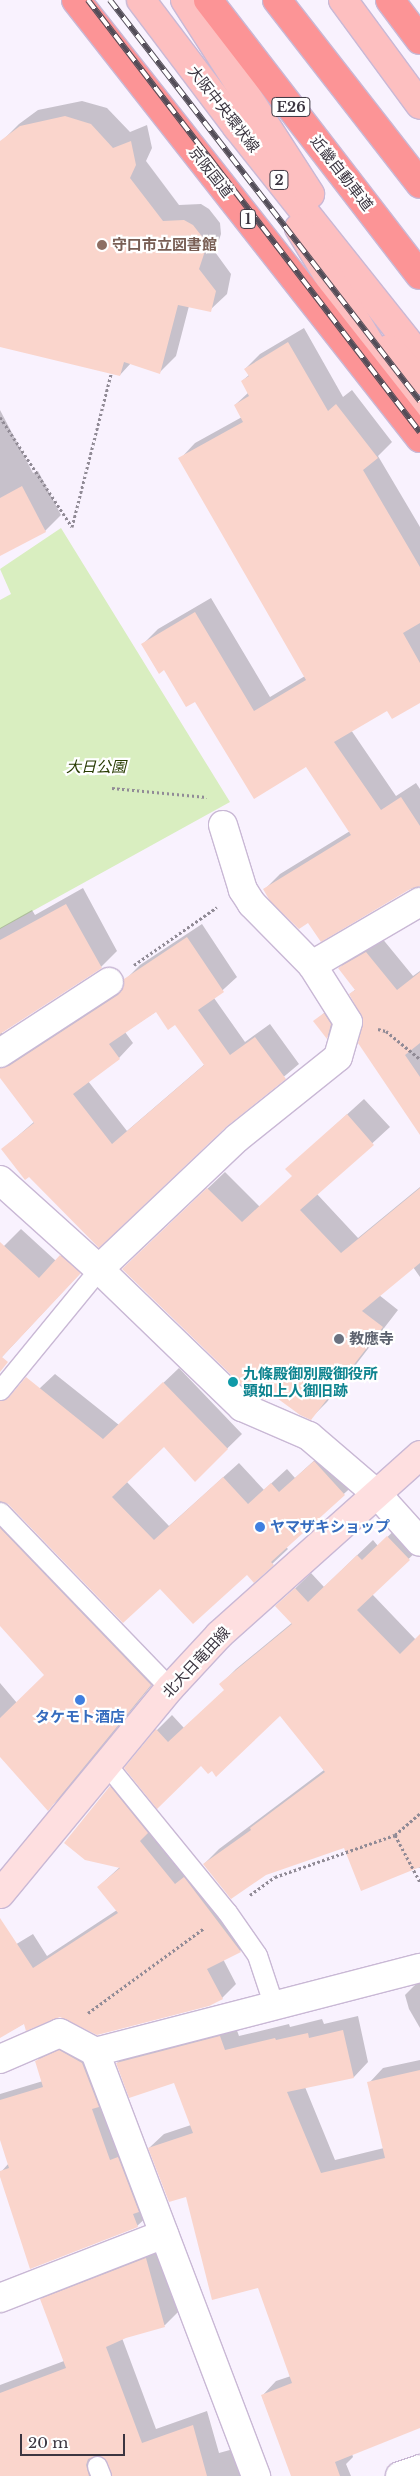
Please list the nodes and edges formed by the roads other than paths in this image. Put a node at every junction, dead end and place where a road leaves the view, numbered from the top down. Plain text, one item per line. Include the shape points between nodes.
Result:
1 (76, 0) edge
2 (141, 0) edge
3 (185, 0) edge
4 (208, 0) edge
5 (277, 0) edge
6 (335, 0) edge
7 (343, 0) edge
8 (390, 0) edge
9 (368, 35) junction
10 (420, 40) edge
11 (420, 105) edge
12 (237, 126) junction
13 (200, 158) junction
14 (419, 183) edge
15 (420, 275) edge
16 (348, 307) junction
17 (384, 311) junction
18 (420, 357) edge
19 (420, 380) edge
20 (420, 424) edge
21 (420, 438) edge
22 (224, 825) road end
23 (420, 902) edge
24 (312, 965) junction
25 (109, 982) road end
26 (0, 1053) edge
27 (0, 1180) edge
28 (99, 1270) junction
29 (0, 1390) edge
30 (420, 1455) edge
31 (377, 1494) junction
32 (0, 1512) edge
33 (420, 1542) edge
34 (170, 1688) junction
35 (107, 1765) junction
36 (0, 1894) edge
37 (420, 1968) edge
38 (274, 2006) junction
39 (95, 2052) junction
40 (0, 2059) edge
41 (164, 2234) junction
42 (0, 2298) edge
43 (420, 2468) edge
44 (256, 2476) edge
45 (400, 2476) edge

1 - 13 highway, 京阪国道 / 1
2 - 12 main road, 大阪中央環状線 / 2
3 - 17 main road
4 - 15 highway, 近畿自動車道 / E26
5 - 14 highway
6 - 9 main road
7 - 9 main road
8 - 10 highway
9 - 11 main road
12 - 16 main road
12 - 17 main road, 大阪中央環状線 / 2
13 - 16 main road
13 - 21 highway, 京阪国道 / 1
16 - 19 main road
16 - 20 main road
17 - 18 main road, 大阪中央環状線 / 2
22 - 24 street via 242,890
23 - 24 street
24 - 28 street via 348,1022 338,1057 238,1138
25 - 26 street
27 - 28 street
28 - 29 lane
28 - 31 street via 242,1408 309,1436
30 - 31 main road, 北大日竜田線
31 - 33 street
31 - 34 main road, 北大日竜田線 via 219,1635
32 - 34 lane
34 - 35 main road, 北大日竜田線
35 - 36 main road, 北大日竜田線
35 - 38 lane via 227,1912 257,1955
37 - 38 street
38 - 39 street
39 - 40 street via 60,2033
39 - 41 street
41 - 42 street
41 - 44 street
43 - 45 street

